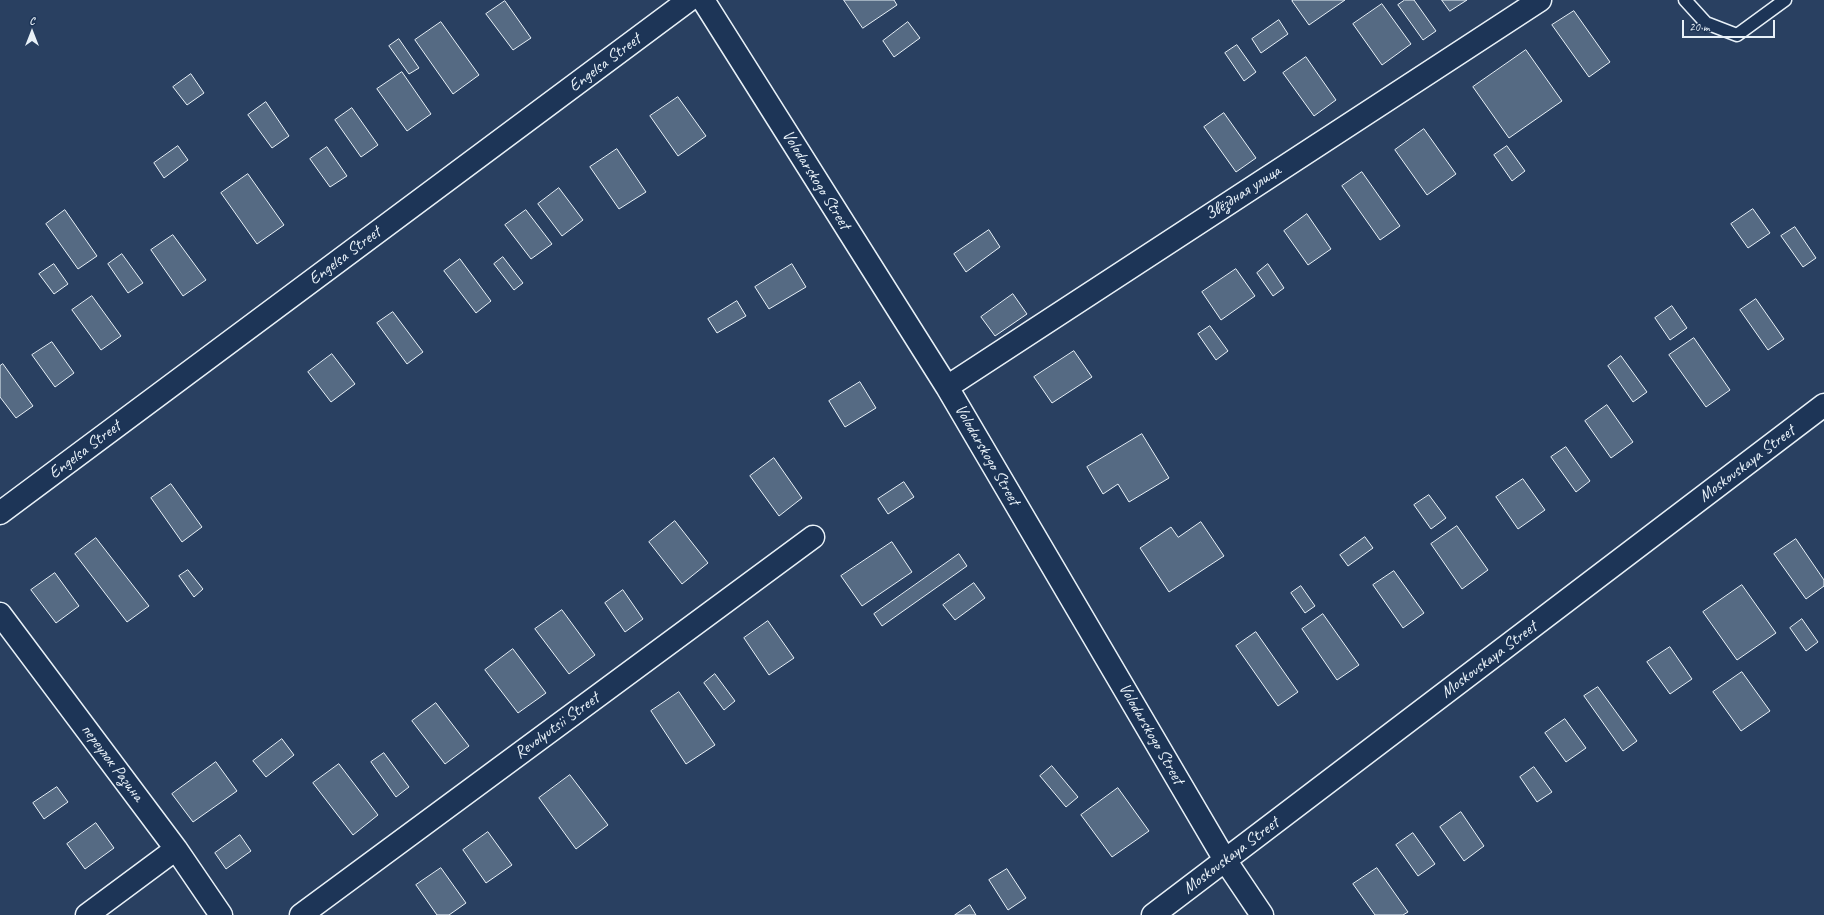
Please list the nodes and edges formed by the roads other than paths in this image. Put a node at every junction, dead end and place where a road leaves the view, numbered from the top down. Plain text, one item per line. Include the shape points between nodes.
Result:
1 (689, 0) edge
2 (703, 0) edge
3 (1540, 0) edge
4 (1685, 0) edge
5 (1785, 0) edge
6 (947, 387) junction
7 (1824, 405) edge
8 (0, 513) edge
9 (814, 537) dead end
10 (0, 614) edge
11 (176, 849) junction
12 (1225, 860) junction
13 (87, 915) edge
14 (221, 915) edge
15 (301, 915) edge
16 (1153, 915) edge
17 (1262, 915) edge

1 - 8 street, Engelsa Street
2 - 6 street, Volodarskogo Street
3 - 6 street, Звёздная улица
4 - 5 lane via 1706,23 1737,35
6 - 12 street, Volodarskogo Street
7 - 12 street, Moskovskaya Street
9 - 15 street, Revolyutsii Street
10 - 11 street, переулок Разина
11 - 13 street
11 - 14 street, переулок Разина
12 - 16 street, Moskovskaya Street
12 - 17 street, Volodarskogo Street

